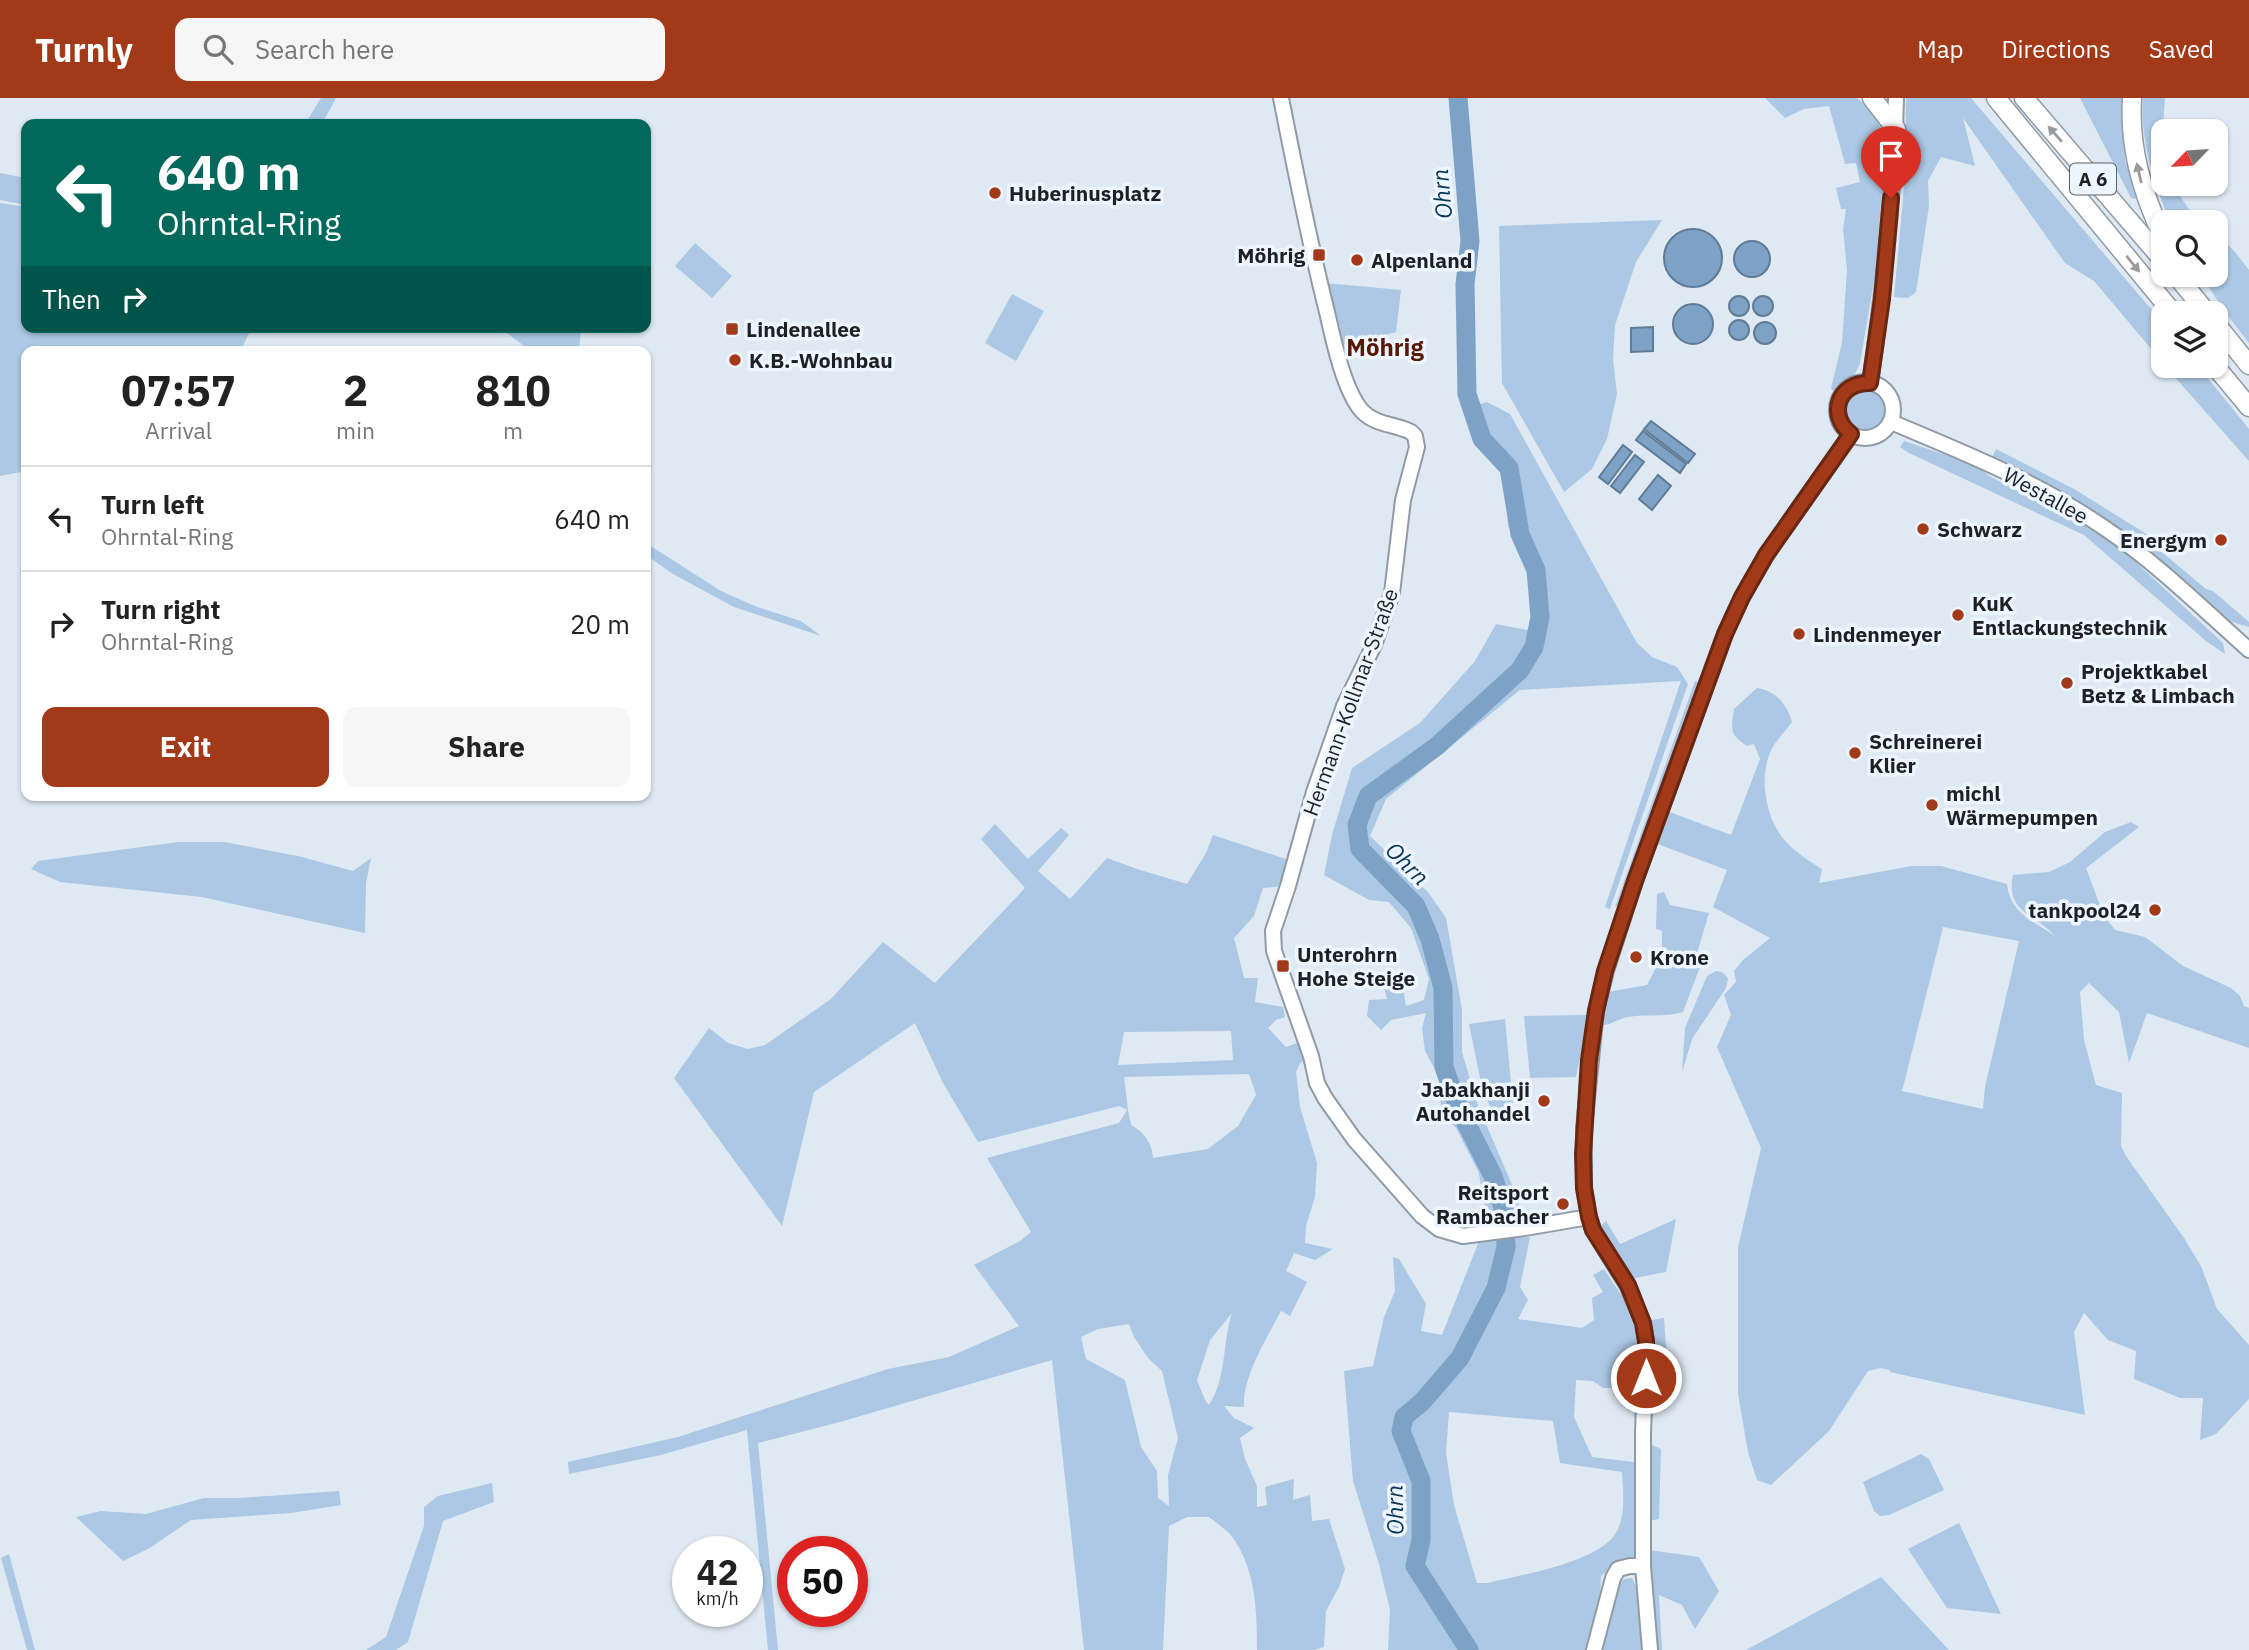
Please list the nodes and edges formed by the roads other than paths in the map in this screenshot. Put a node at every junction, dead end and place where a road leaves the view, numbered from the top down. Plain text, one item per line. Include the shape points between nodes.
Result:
1 (1281, 98) edge
2 (1872, 98) edge
3 (1896, 98) edge
4 (1996, 98) edge
5 (2024, 98) edge
6 (2132, 98) edge
7 (1896, 129) junction
8 (2152, 210) edge
9 (2151, 246) edge
10 (2186, 287) edge
11 (2163, 301) edge
12 (2197, 301) edge
13 (2228, 339) edge
14 (2249, 365) edge
15 (2225, 378) edge
16 (1870, 383) junction
17 (2249, 407) edge
18 (1891, 422) junction
19 (1851, 434) junction
20 (2249, 650) edge
21 (1589, 1217) junction
22 (1643, 1566) junction
23 (1594, 1650) edge
24 (1650, 1650) edge

1 - 21 main road, Hermann-Kollmar-Straße via 1318,279 1350,389 1364,413 1411,432 1417,447 1403,500 1392,593 1314,792 1273,931 1274,951 1317,1083 1354,1139 1422,1216 1439,1230 1463,1236
2 - 7 highway
3 - 7 main road
4 -> 11 highway, A 6
9 -> 5 highway, A 6
8 -> 6 highway via 2141,182 2132,133
7 - 16 main road
10 - 12 highway
13 - 14 highway
15 - 17 highway
16 - 18 main road via 1890,397
16 - 19 main road via 1850,387 1839,403 1841,423
18 - 19 main road via 1871,437
18 - 20 main road, Westallee via 2064,501 2135,550
19 - 21 main road via 1742,597 1628,900 1605,971 1589,1060 1583,1141
21 - 22 main road via 1628,1285 1646,1341
22 - 23 main road via 1618,1569
22 - 24 main road

